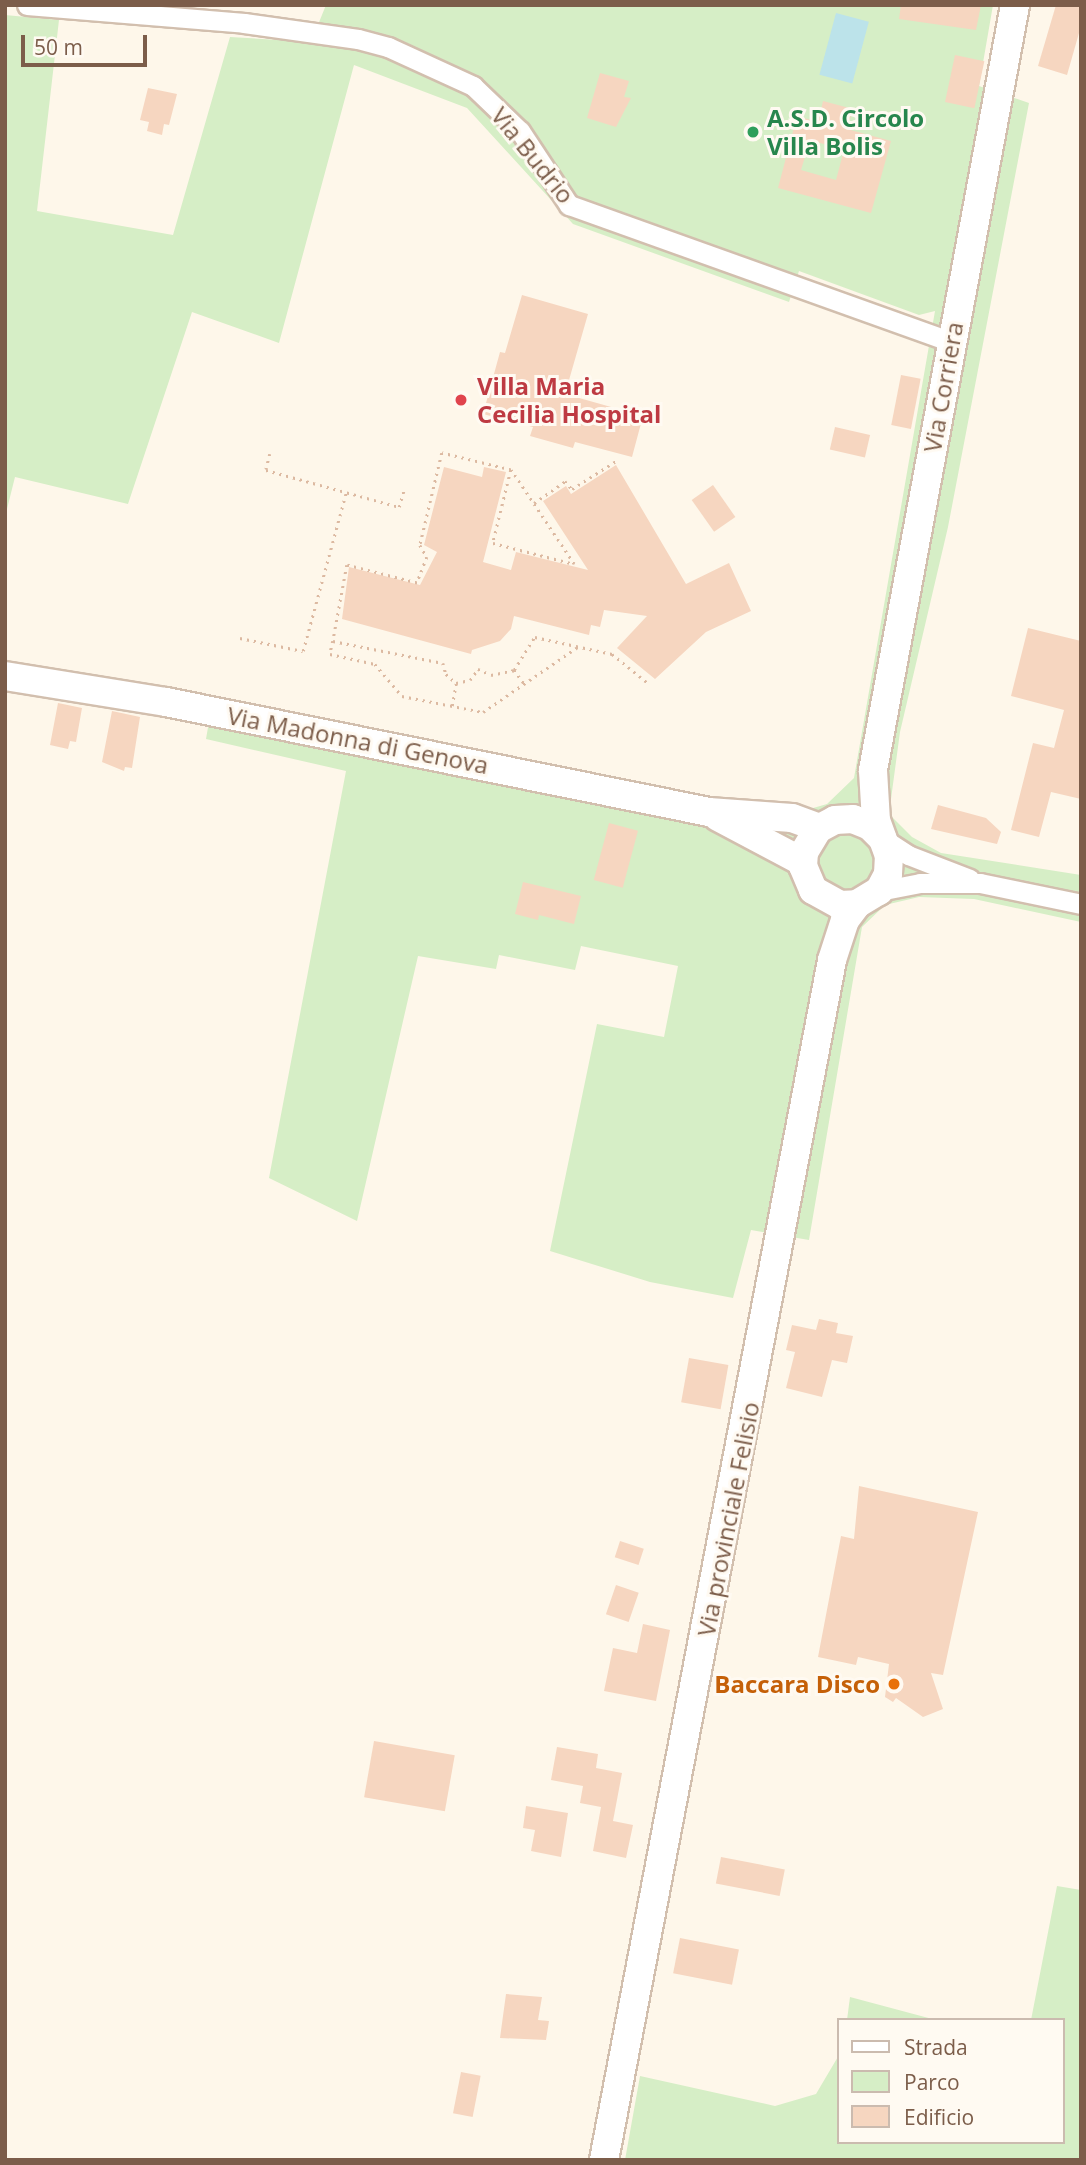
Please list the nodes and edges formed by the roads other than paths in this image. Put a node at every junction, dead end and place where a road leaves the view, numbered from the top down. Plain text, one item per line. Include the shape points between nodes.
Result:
1 (27, 5) edge
2 (1015, 5) edge
3 (951, 342) junction
4 (5, 676) edge
5 (873, 770) junction
6 (709, 812) junction
7 (827, 824) junction
8 (882, 838) junction
9 (803, 862) junction
10 (980, 883) junction
11 (868, 897) junction
12 (823, 899) junction
13 (1081, 904) edge
14 (832, 960) junction
15 (604, 2160) edge

1 - 3 street, Via Budrio via 244,23 388,47 473,86 520,131 569,205
2 - 3 main road, Via Corriera
3 - 5 main road, Via Corriera
4 - 6 main road, Via Madonna di Genova via 166,702
5 - 7 main road, Via Corriera via 857,799
5 - 8 main road, Via Corriera via 876,821
6 - 7 main road, Via Madonna di Genova
6 - 9 main road, Via Madonna di Genova
7 - 8 main road via 853,819
7 - 9 main road via 809,839
8 - 10 street via 908,855
8 - 11 main road via 889,856 888,874
9 - 12 main road via 806,879
10 - 11 street via 920,883
10 - 13 street
11 - 12 main road via 840,905
11 - 14 main road via 845,920
12 - 14 main road
14 - 15 main road, Via provinciale Felisio

